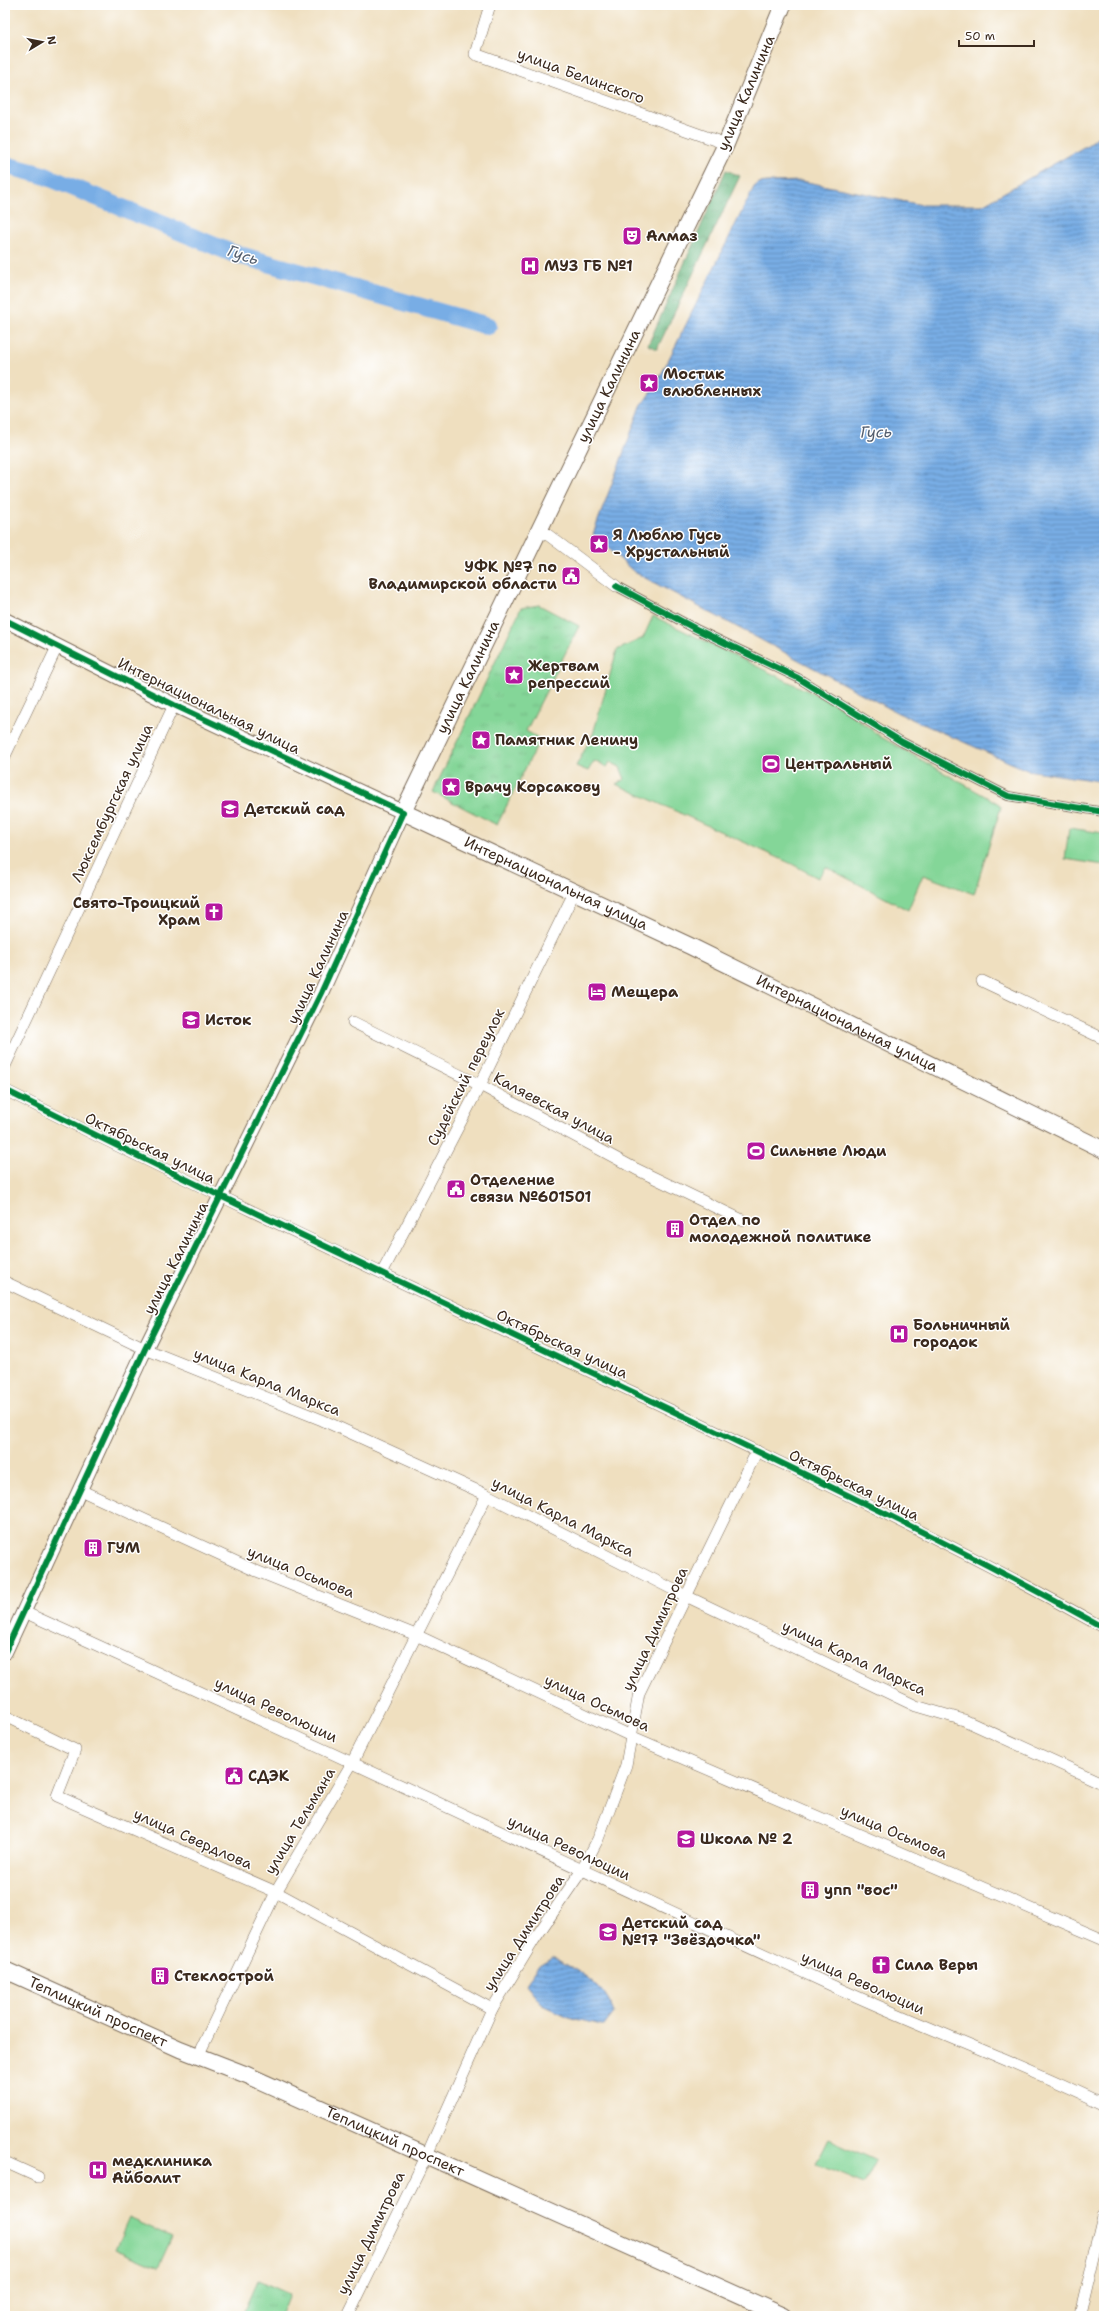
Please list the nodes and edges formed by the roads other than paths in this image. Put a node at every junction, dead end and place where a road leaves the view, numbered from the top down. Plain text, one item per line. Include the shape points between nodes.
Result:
1 (490, 5) edge
2 (780, 6) edge
3 (726, 144) junction
4 (540, 528) junction
5 (616, 586) joint
6 (5, 620) edge
7 (57, 648) junction
8 (174, 705) junction
9 (5, 756) edge
10 (403, 812) junction
11 (1104, 812) edge
12 (574, 893) junction
13 (982, 981) dead end
14 (353, 1022) dead end
15 (1104, 1039) edge
16 (5, 1066) edge
17 (480, 1085) junction
18 (5, 1090) edge
19 (1104, 1150) edge
20 (221, 1197) junction
21 (742, 1220) dead end
22 (382, 1273) junction
23 (5, 1282) edge
24 (146, 1349) junction
25 (757, 1451) junction
26 (80, 1490) junction
27 (487, 1496) junction
28 (686, 1596) junction
29 (24, 1612) junction
30 (1104, 1628) edge
31 (416, 1635) junction
32 (5, 1652) edge
33 (5, 1716) edge
34 (633, 1737) junction
35 (352, 1763) junction
36 (1104, 1784) edge
37 (582, 1870) junction
38 (276, 1892) junction
39 (1104, 1940) edge
40 (5, 1970) edge
41 (492, 2009) junction
42 (198, 2056) junction
43 (1104, 2104) edge
44 (426, 2157) junction
45 (5, 2162) edge
46 (38, 2177) dead end
47 (1104, 2216) edge
48 (348, 2316) edge
49 (784, 2316) edge
50 (1080, 2316) edge

1 - 3 street, улица Белинского via 475,54
2 - 3 main road, улица Калинина
3 - 4 main road, улица Калинина
4 - 5 street
4 - 10 main road, улица Калинина
5 - 11 street via 696,629 798,678 902,742 1008,796
6 - 7 street, Интернациональная улица
7 - 8 street, Интернациональная улица
7 - 9 street
8 - 10 street, Интернациональная улица
8 - 16 street, Люксембургская улица
10 - 12 main road, Интернациональная улица
10 - 20 street, улица Калинина via 321,993
12 - 17 street, Судейский переулок
12 - 19 main road, Интернациональная улица via 690,946
13 - 15 street
14 - 17 street, Каляевская улица
17 - 21 street, Каляевская улица via 636,1169
17 - 22 street, Судейский переулок
18 - 20 street, Октябрьская улица
20 - 22 street, Октябрьская улица
20 - 24 street, улица Калинина
22 - 25 street, Октябрьская улица
23 - 24 street, улица Карла Маркса
24 - 26 street, улица Калинина
24 - 27 street, улица Карла Маркса via 322,1420
25 - 28 street, улица Димитрова
25 - 30 street, Октябрьская улица via 988,1564
26 - 29 street, улица Калинина
26 - 31 street, улица Осьмова via 254,1570
27 - 28 street, улица Карла Маркса
27 - 31 street, улица Тельмана
28 - 34 street, улица Димитрова via 639,1693
28 - 36 street, улица Карла Маркса via 916,1706 964,1720
29 - 32 street, улица Калинина
29 - 35 street, улица Революции
31 - 34 street, улица Осьмова
31 - 35 street, улица Тельмана
33 - 38 street, улица Свердлова via 76,1750 57,1796
34 - 37 street, улица Димитрова via 611,1807
34 - 39 street, улица Осьмова
35 - 37 street, улица Революции
35 - 38 street, улица Тельмана
37 - 41 street, улица Димитрова via 534,1940
37 - 43 street, улица Революции via 894,2015 1054,2080
38 - 41 street, улица Свердлова
38 - 42 street, улица Тельмана
40 - 42 main road, Теплицкий проспект
41 - 44 street, улица Димитрова
42 - 44 main road, Теплицкий проспект via 247,2075
44 - 48 street, улица Димитрова
44 - 49 main road, Теплицкий проспект
45 - 46 street
47 - 50 street

